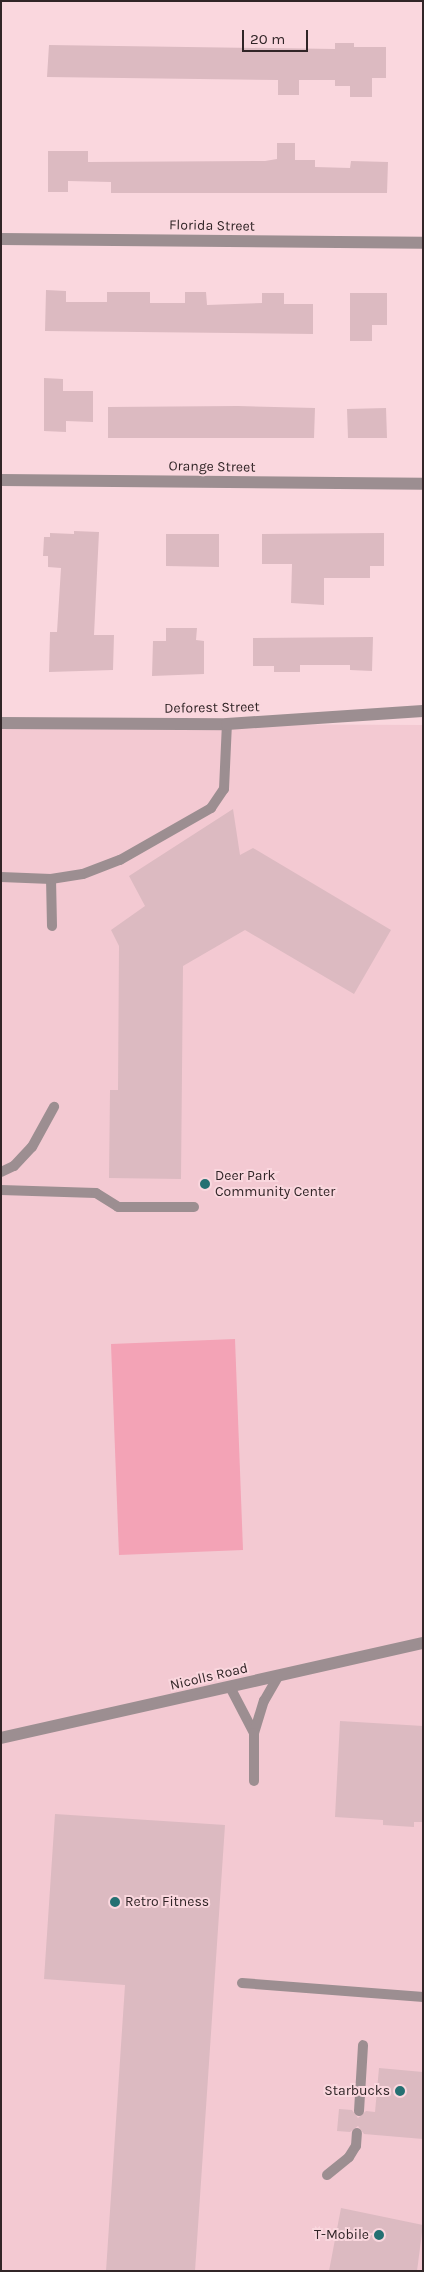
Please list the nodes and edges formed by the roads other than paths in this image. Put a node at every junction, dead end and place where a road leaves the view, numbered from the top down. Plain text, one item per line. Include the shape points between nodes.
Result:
1 (1, 239) edge
2 (423, 243) edge
3 (1, 480) edge
4 (423, 484) edge
5 (423, 712) edge
6 (1, 723) edge
7 (227, 724) junction
8 (1, 877) edge
9 (51, 879) junction
10 (52, 926) dead end
11 (54, 1107) dead end
12 (1, 1172) edge
13 (1, 1190) edge
14 (194, 1207) dead end
15 (423, 1644) edge
16 (278, 1676) junction
17 (230, 1687) junction
18 (254, 1732) junction
19 (1, 1738) edge
20 (254, 1781) dead end
21 (242, 1983) dead end
22 (423, 1997) edge
23 (363, 2046) dead end
24 (359, 2111) dead end
25 (357, 2133) dead end
26 (327, 2175) dead end

1 - 2 street, Florida Street
3 - 4 street, Orange Street
5 - 7 street, Deforest Street
6 - 7 street, Deforest Street
7 - 9 lane via 224,789 211,808 120,860 83,874
8 - 9 lane
9 - 10 lane
11 - 12 lane via 32,1147 14,1166
13 - 14 lane via 96,1193 118,1207
15 - 16 street, Nicolls Road
16 - 17 street, Nicolls Road
16 - 18 lane via 264,1701
17 - 18 lane
17 - 19 street, Nicolls Road
18 - 20 lane
21 - 22 lane
23 - 24 lane
25 - 26 lane via 356,2146 349,2157

